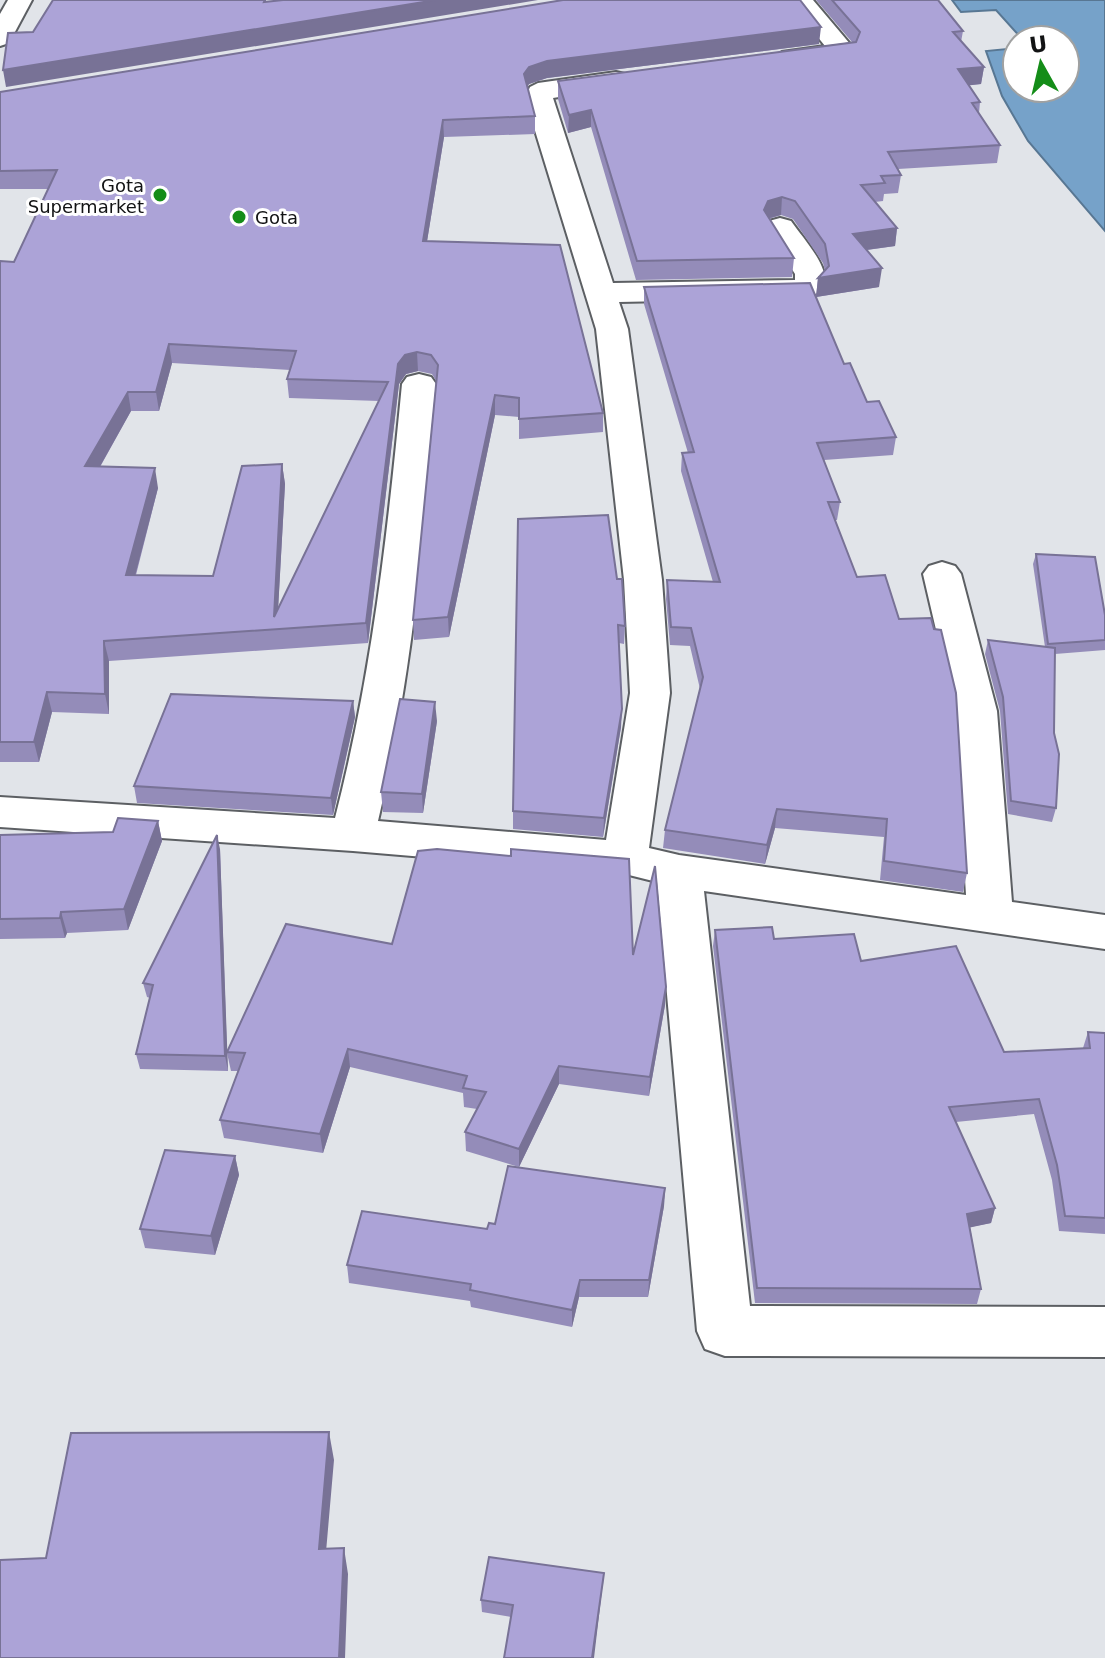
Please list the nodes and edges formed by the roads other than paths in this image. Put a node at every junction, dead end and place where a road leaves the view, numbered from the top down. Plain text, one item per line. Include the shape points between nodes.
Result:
1 (20, 0) edge
2 (800, 0) edge
3 (0, 38) edge
4 (758, 63) edge
5 (653, 76) edge
6 (780, 227) dead end
7 (600, 293) junction
8 (419, 384) dead end
9 (942, 574) dead end
10 (0, 812) edge
11 (353, 835) junction
12 (625, 858) junction
13 (679, 871) junction
14 (990, 916) junction
15 (1105, 932) edge
16 (1105, 1332) edge

1 - 3 main road
2 - 4 main road via 843,51
5 - 7 main road via 540,93
6 - 7 main road via 811,274 805,289
7 - 12 main road via 618,372 648,639 645,742
8 - 11 main road via 402,578 373,754
9 - 14 main road via 976,711
10 - 11 main road
11 - 12 main road
12 - 13 main road
13 - 14 main road
13 - 16 main road via 725,1331
14 - 15 main road

